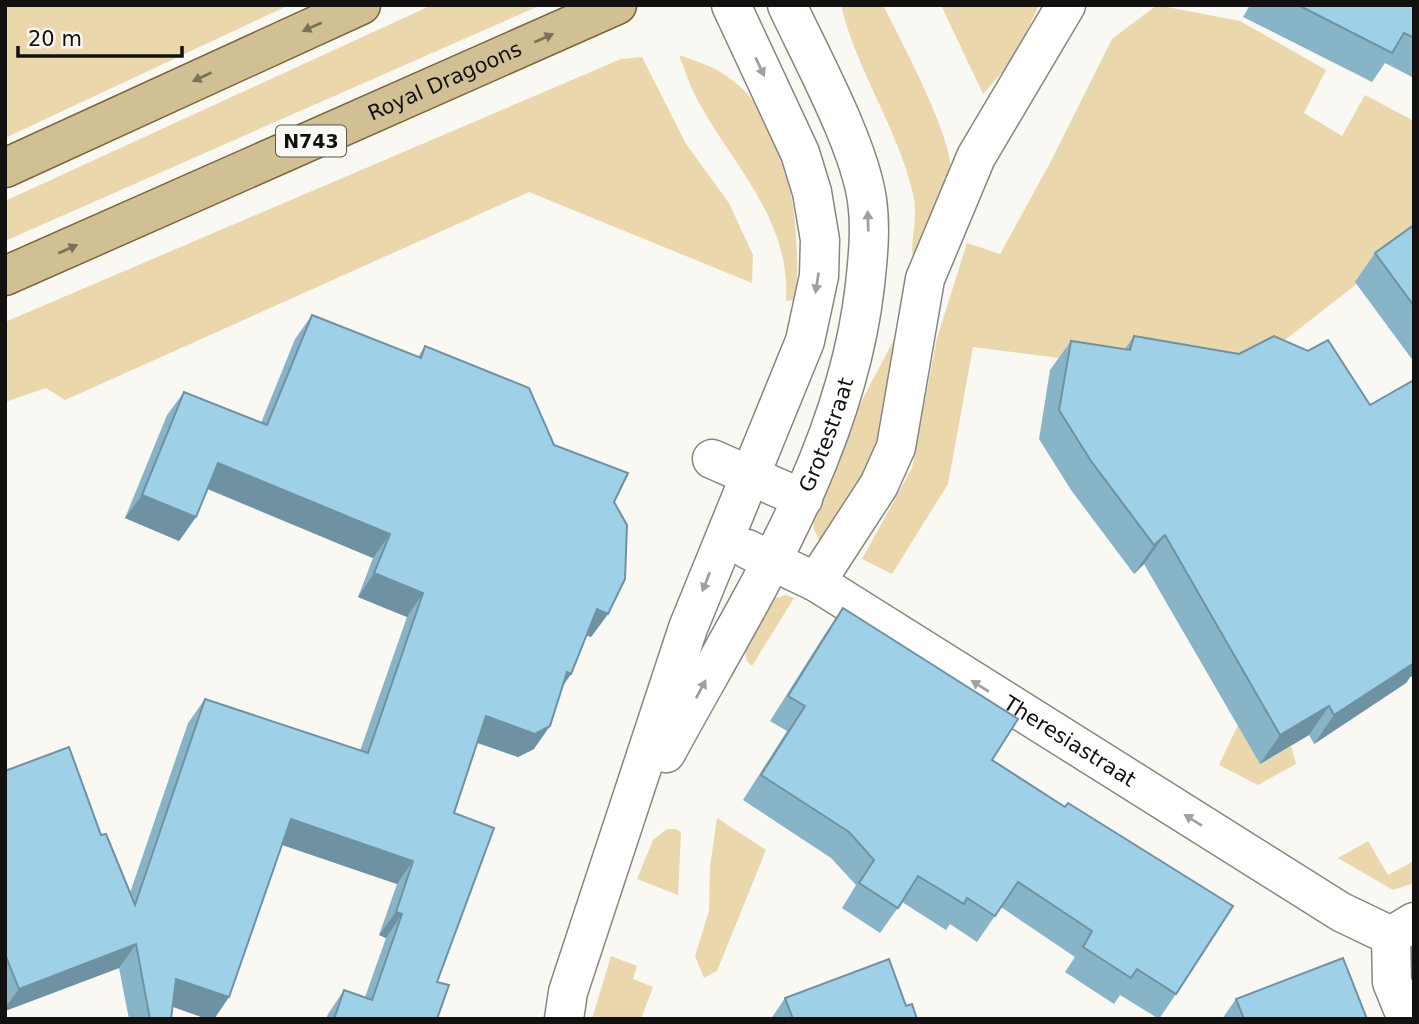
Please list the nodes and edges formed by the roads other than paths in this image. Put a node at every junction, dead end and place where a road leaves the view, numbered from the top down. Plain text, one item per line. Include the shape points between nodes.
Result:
1 (361, 5) edge
2 (617, 5) edge
3 (731, 5) edge
4 (787, 5) edge
5 (1066, 5) edge
6 (5, 168) edge
7 (5, 276) edge
8 (712, 459) dead end
9 (751, 474) junction
10 (803, 499) junction
11 (723, 538) junction
12 (771, 561) junction
13 (816, 582) junction
14 (622, 835) junction
15 (1402, 929) edge
16 (564, 1019) edge
17 (1407, 1019) edge

1 -> 6 main road
7 -> 2 main road, Royal Dragoons / N743
3 -> 9 street, Grotestraat via 800,153 820,240 819,276 805,341
10 -> 4 street, Grotestraat via 847,385 859,328 869,227 858,163
5 - 13 street via 976,157 925,279 896,447 879,485
8 - 9 street
9 - 10 street
9 - 11 street, Grotestraat
10 - 12 street, Grotestraat
11 - 12 street, Theresiastraat
11 -> 14 street, Grotestraat via 688,628
12 - 13 street, Theresiastraat
14 -> 12 street, Grotestraat
15 -> 13 street, Theresiastraat via 1341,912
14 - 16 street, Grotestraat via 568,992
15 - 17 street via 1392,982

